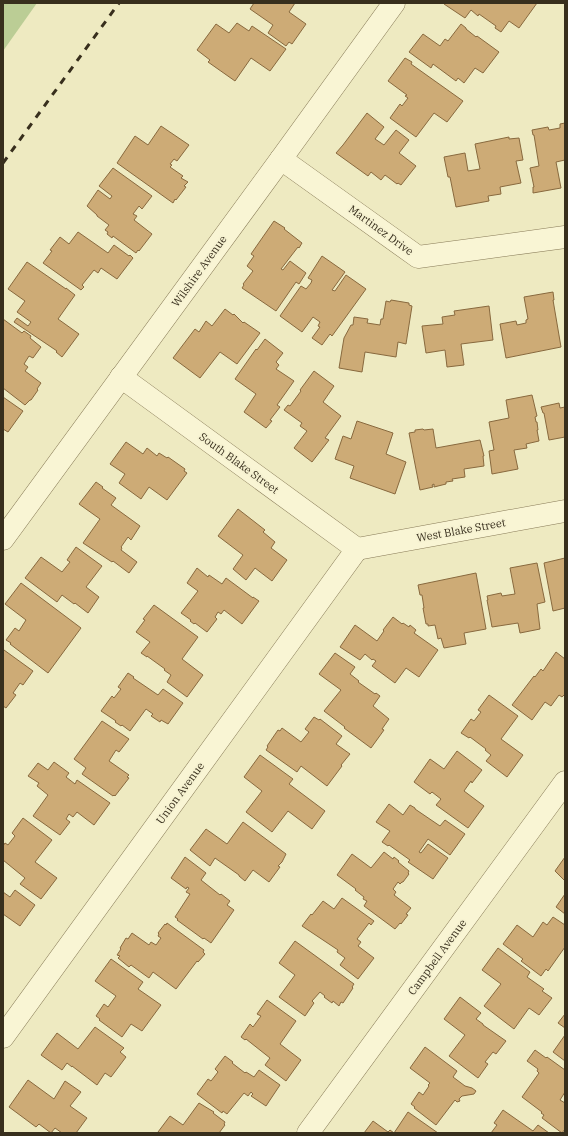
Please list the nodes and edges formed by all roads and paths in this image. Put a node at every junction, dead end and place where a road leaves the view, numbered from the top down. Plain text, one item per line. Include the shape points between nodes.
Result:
1 (394, 3) edge
2 (281, 159) junction
3 (565, 237) edge
4 (121, 377) junction
5 (565, 511) edge
6 (3, 539) edge
7 (357, 549) junction
8 (565, 782) edge
9 (3, 1037) edge
10 (308, 1133) edge

1 - 2 street, Wilshire Avenue
2 - 3 street, Martinez Drive via 418,257
2 - 4 street, Wilshire Avenue
4 - 6 street, Wilshire Avenue
4 - 7 street, South Blake Street
5 - 7 street, West Blake Street
7 - 9 street, Union Avenue
8 - 10 street, Campbell Avenue

